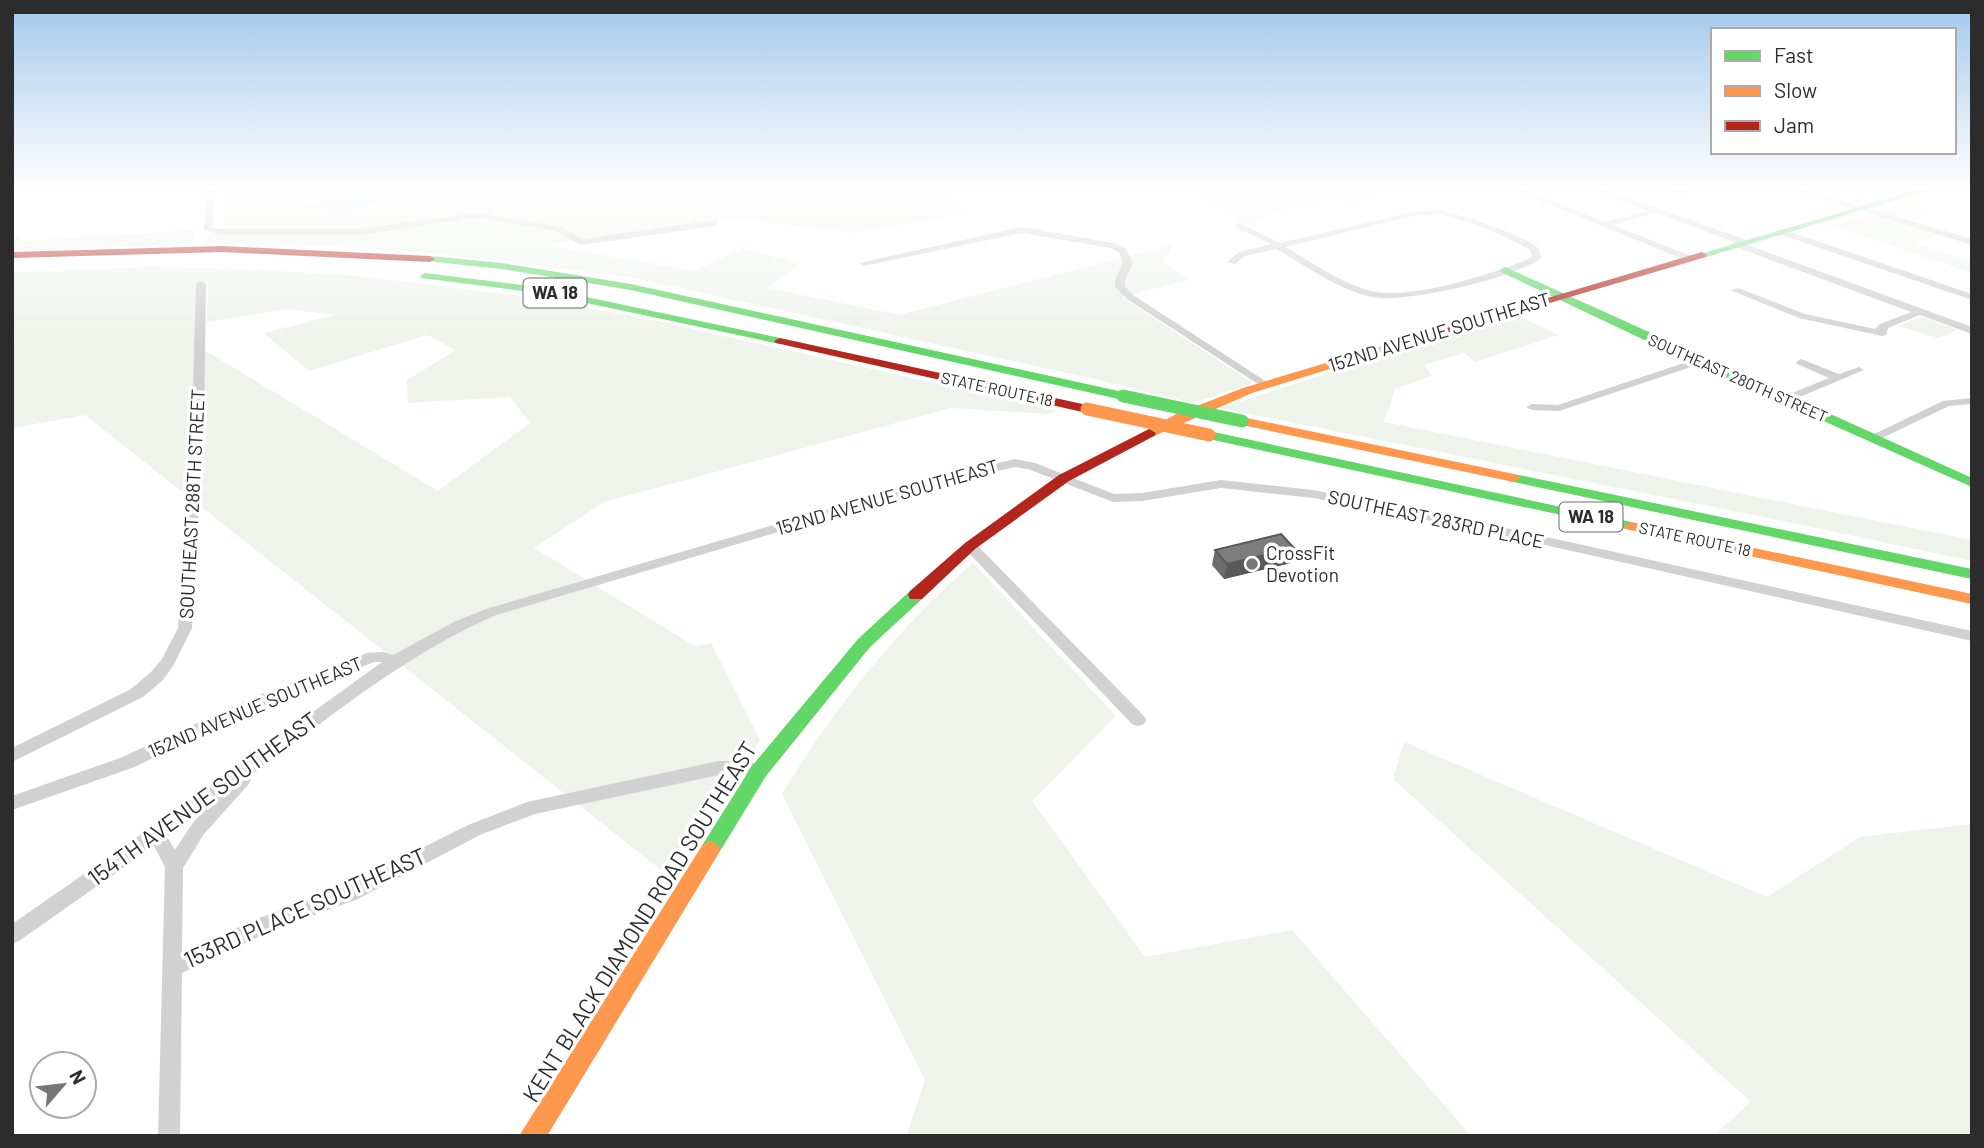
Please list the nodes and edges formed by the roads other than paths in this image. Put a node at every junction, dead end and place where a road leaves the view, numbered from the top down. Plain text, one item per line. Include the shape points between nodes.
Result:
1 (964, 242) edge
2 (1083, 242) edge
3 (1274, 242) edge
4 (1296, 242) edge
5 (1521, 242) edge
6 (1650, 242) edge
7 (1736, 242) edge
8 (1745, 242) edge
9 (1810, 242) edge
10 (1740, 243) junction
11 (1277, 246) junction
12 (12, 254) edge
13 (1691, 259) junction
14 (864, 262) dead end
15 (1232, 262) dead end
16 (12, 268) edge
17 (1505, 270) junction
18 (201, 284) dead end
19 (1735, 290) dead end
20 (1562, 295) junction
21 (1972, 297) edge
22 (1919, 312) junction
23 (1972, 331) edge
24 (1699, 361) junction
25 (1801, 362) dead end
26 (1859, 370) dead end
27 (1839, 378) junction
28 (1265, 384) junction
29 (1786, 399) junction
30 (1972, 401) edge
31 (1532, 407) dead end
32 (1872, 438) junction
33 (1064, 478) junction
34 (1972, 483) edge
35 (970, 545) junction
36 (1972, 574) edge
37 (1972, 599) edge
38 (1972, 636) edge
39 (394, 661) junction
40 (1138, 720) dead end
41 (12, 756) edge
42 (263, 757) junction
43 (759, 771) junction
44 (12, 803) edge
45 (157, 835) junction
46 (174, 867) junction
47 (12, 935) edge
48 (174, 967) junction
49 (169, 1136) edge
50 (532, 1136) edge

1 - 14 street
2 - 28 street via 1118,248 1128,263 1120,287 1130,297
3 - 11 street
4 - 11 street
5 - 17 street via 1538,254 1537,258
6 - 13 street
7 - 10 street
8 - 10 main road, 152ND AVENUE SOUTHEAST
9 - 21 street
10 - 13 main road, 152ND AVENUE SOUTHEAST
10 - 22 street
11 - 15 street via 1239,255
11 - 17 street via 1351,286 1381,296 1415,294
12 - 36 main road, STATE ROUTE 18 / WA 18, bridge via 335,252 489,265 657,292 1124,396
13 - 20 main road, 152ND AVENUE SOUTHEAST
16 - 37 main road, STATE ROUTE 18 / WA 18, bridge via 209,263 366,270 452,278 623,306
17 - 20 main road, SOUTHEAST 280TH STREET
18 - 41 street, SOUTHEAST 288TH STREET via 198,424 181,638 168,662 137,693
19 - 22 street via 1802,316 1882,334 1884,326
20 - 24 main road, SOUTHEAST 280TH STREET
20 - 28 main road, 152ND AVENUE SOUTHEAST
22 - 23 street
24 - 29 main road, SOUTHEAST 280TH STREET
24 - 31 street via 1559,408
25 - 27 street
26 - 27 street
27 - 29 street
28 - 33 main road, 152ND AVENUE SOUTHEAST via 1179,417
29 - 32 main road, SOUTHEAST 280TH STREET
30 - 32 street via 1947,403
32 - 34 main road, SOUTHEAST 280TH STREET
33 - 35 main road, KENT BLACK DIAMOND ROAD SOUTHEAST
33 - 38 street, SOUTHEAST 283RD PLACE via 1114,498 1221,484 1312,494 1479,526
33 - 39 street, 152ND AVENUE SOUTHEAST via 1015,463 924,485 491,612 438,634
35 - 40 street
35 - 43 main road, KENT BLACK DIAMOND ROAD SOUTHEAST via 864,643
39 - 42 street, 154TH AVENUE SOUTHEAST
39 - 44 street, 152ND AVENUE SOUTHEAST via 372,657 265,699 126,763
42 - 45 street, 154TH AVENUE SOUTHEAST
42 - 46 street via 198,829
43 - 48 street, 153RD PLACE SOUTHEAST via 719,768 533,807 474,830 351,893 266,924
43 - 50 main road, KENT BLACK DIAMOND ROAD SOUTHEAST
45 - 46 street
45 - 47 street, 154TH AVENUE SOUTHEAST
46 - 48 street
48 - 49 street

